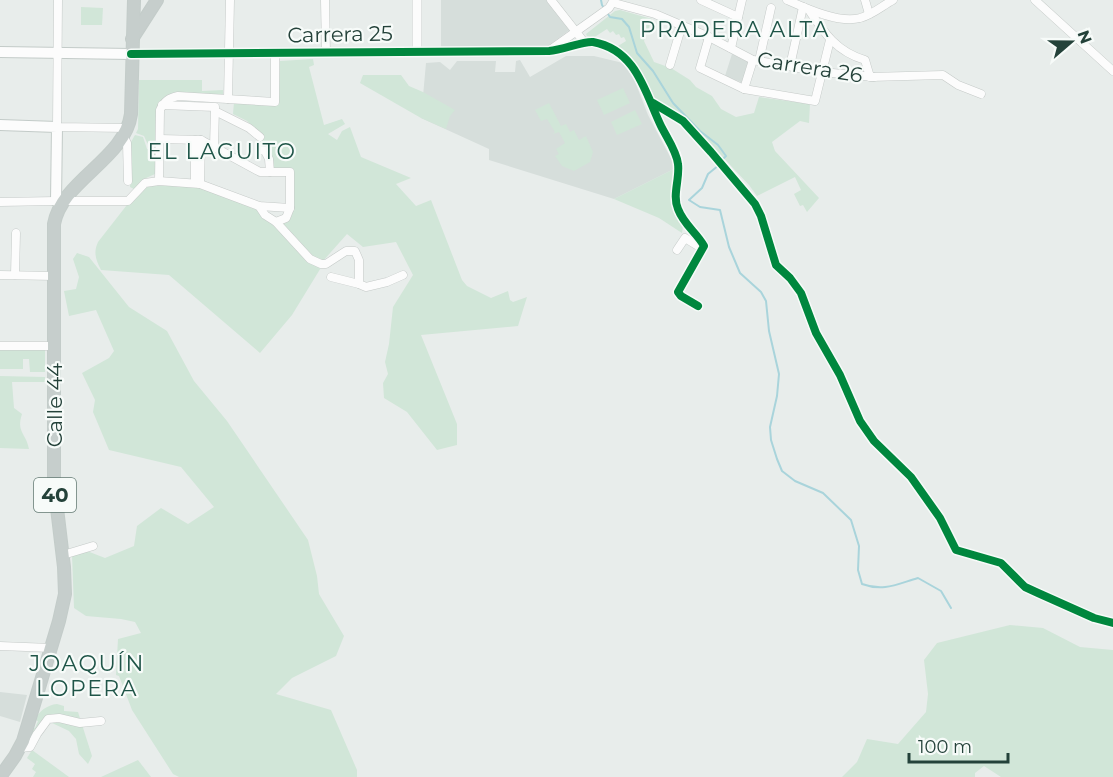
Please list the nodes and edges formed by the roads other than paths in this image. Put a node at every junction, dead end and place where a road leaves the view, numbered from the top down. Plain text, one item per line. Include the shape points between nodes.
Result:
1 (58, 0) edge
2 (134, 0) edge
3 (157, 0) edge
4 (230, 0) edge
5 (325, 0) edge
6 (417, 0) edge
7 (701, 0) edge
8 (742, 0) edge
9 (787, 0) edge
10 (865, 0) edge
11 (893, 0) edge
12 (1035, 0) edge
13 (556, 2) edge
14 (612, 4) edge
15 (771, 8) dead end
16 (806, 9) junction
17 (869, 14) junction
18 (738, 17) junction
19 (682, 25) junction
20 (577, 31) junction
21 (709, 37) junction
22 (132, 40) junction
23 (830, 40) junction
24 (584, 42) junction
25 (731, 48) junction
26 (549, 51) junction
27 (0, 52) edge
28 (57, 52) junction
29 (417, 52) junction
30 (229, 53) junction
31 (275, 53) junction
32 (326, 53) junction
33 (131, 54) junction
34 (756, 61) junction
35 (670, 65) dead end
36 (790, 66) junction
37 (1113, 71) edge
38 (822, 72) junction
39 (874, 77) junction
40 (744, 89) junction
41 (981, 94) dead end
42 (228, 99) junction
43 (653, 103) junction
44 (162, 105) junction
45 (215, 109) junction
46 (0, 125) edge
47 (57, 127) junction
48 (125, 132) junction
49 (260, 137) dead end
50 (160, 139) junction
51 (198, 140) junction
52 (214, 147) junction
53 (260, 150) dead end
54 (270, 172) junction
55 (128, 181) dead end
56 (159, 181) junction
57 (197, 183) junction
58 (59, 201) junction
59 (0, 202) edge
60 (259, 206) junction
61 (290, 208) junction
62 (276, 222) junction
63 (16, 234) dead end
64 (703, 249) junction
65 (677, 250) dead end
66 (0, 275) edge
67 (15, 275) junction
68 (403, 275) dead end
69 (54, 276) junction
70 (331, 277) dead end
71 (359, 284) junction
72 (698, 306) dead end
73 (0, 346) edge
74 (54, 346) junction
75 (93, 546) dead end
76 (63, 555) junction
77 (1113, 623) edge
78 (0, 646) edge
79 (51, 648) junction
80 (101, 720) dead end
81 (20, 748) junction
82 (0, 777) edge

1 - 28 street, Calle 44
2 - 22 highway
3 - 22 highway
4 - 30 street
5 - 32 street
6 - 29 street
7 - 18 street
8 - 18 street
9 - 16 street
10 - 17 street
11 - 17 street
12 - 37 street
13 - 20 street
14 - 19 street, Carrera 26
14 - 20 street
15 - 34 street
16 - 17 street via 848,19
16 - 23 street
16 - 36 street
18 - 25 street
19 - 21 street, Carrera 26
19 - 35 street
20 - 24 street
20 - 26 street
21 - 25 street, Carrera 26
21 - 40 street via 700,68
22 - 33 highway
23 - 38 street
23 - 39 street via 865,60 869,75
24 - 26 street
24 - 43 street via 618,51 639,75
25 - 34 street, Carrera 26
26 - 29 street, Carrera 25
27 - 28 main road, Carrera 25
28 - 33 main road, Carrera 25
28 - 47 street, Calle 44
29 - 32 street, Carrera 25
30 - 31 street, Carrera 25
30 - 33 street, Carrera 25
30 - 42 street
31 - 32 street, Carrera 25
31 - 42 street via 275,102
33 - 48 highway via 131,114
34 - 36 street, Carrera 26
34 - 40 street
36 - 38 street, Carrera 26
38 - 39 street, Carrera 26
38 - 40 street via 815,101
39 - 41 street, Carrera 26 via 943,75
42 - 44 street via 178,96
43 - 64 street via 678,162 678,211 704,244
43 - 77 street via 683,121 754,204 776,265 801,293 816,333 865,430 911,477 940,518 956,550 1001,563 1025,587
44 - 45 street
44 - 50 street
45 - 49 street
45 - 52 street
46 - 47 main road
47 - 48 street
47 - 58 main road, Calle 44
48 - 55 street
48 - 58 highway, 40
50 - 51 street
50 - 56 street
51 - 52 street
51 - 57 street
52 - 54 street via 260,172
53 - 54 street via 269,159
54 - 61 street via 291,172
56 - 57 street
56 - 58 street via 145,183 128,201
57 - 60 street
58 - 59 street
58 - 69 highway, Calle 44 / 40 via 54,224
60 - 61 street
60 - 62 street
61 - 62 street via 286,218
62 - 71 street via 316,262 326,264 346,251 355,251
63 - 67 street
64 - 65 street via 685,238
64 - 72 street via 678,292
66 - 67 street
67 - 69 street
68 - 71 street via 369,287
69 - 74 highway, Calle 44 / 40
70 - 71 street
73 - 74 street
74 - 76 highway, Calle 44 / 40 via 54,483
75 - 76 street
76 - 79 highway, Calle 44 / 40 via 64,600
78 - 79 street
79 - 81 highway, Calle 44 / 40
80 - 81 street via 80,723 48,719 30,747
81 - 82 highway, Calle 44 / 40

